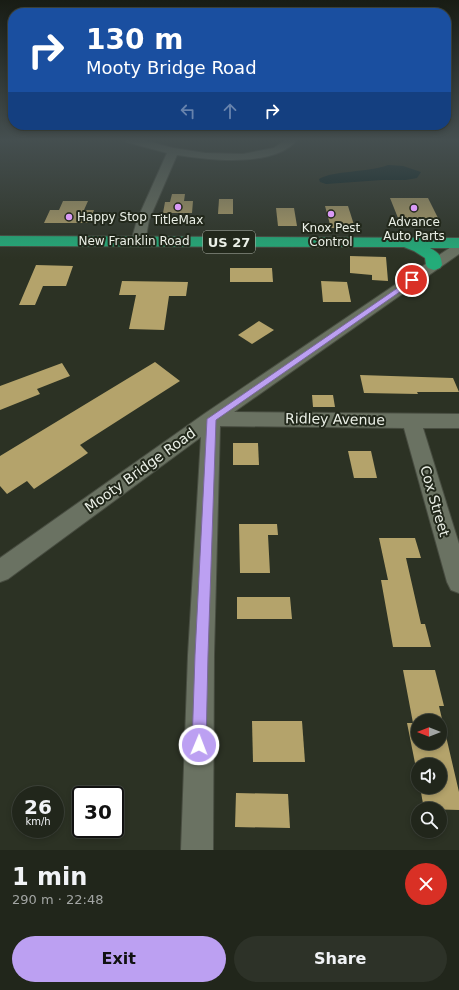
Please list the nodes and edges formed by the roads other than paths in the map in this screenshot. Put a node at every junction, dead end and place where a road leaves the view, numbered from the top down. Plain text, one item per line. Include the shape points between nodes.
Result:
1 (161, 180) edge
2 (0, 241) edge
3 (138, 242) junction
4 (406, 243) junction
5 (459, 243) edge
6 (459, 248) edge
7 (434, 265) junction
8 (211, 419) junction
9 (411, 420) junction
10 (459, 421) edge
11 (0, 571) edge
12 (459, 582) edge
13 (197, 850) edge

1 - 3 street via 143,220
2 - 3 highway, New Franklin Road / US 27
3 - 4 highway, New Franklin Road / US 27
4 - 5 highway, New Franklin Road / US 27
4 - 7 highway via 433,256
6 - 7 street, Mooty Bridge Road
7 - 8 street, Mooty Bridge Road
8 - 9 street, Ridley Avenue
8 - 11 street, Mooty Bridge Road
8 - 13 street via 201,655
9 - 10 street, Ridley Avenue
9 - 12 street, Cox Street

